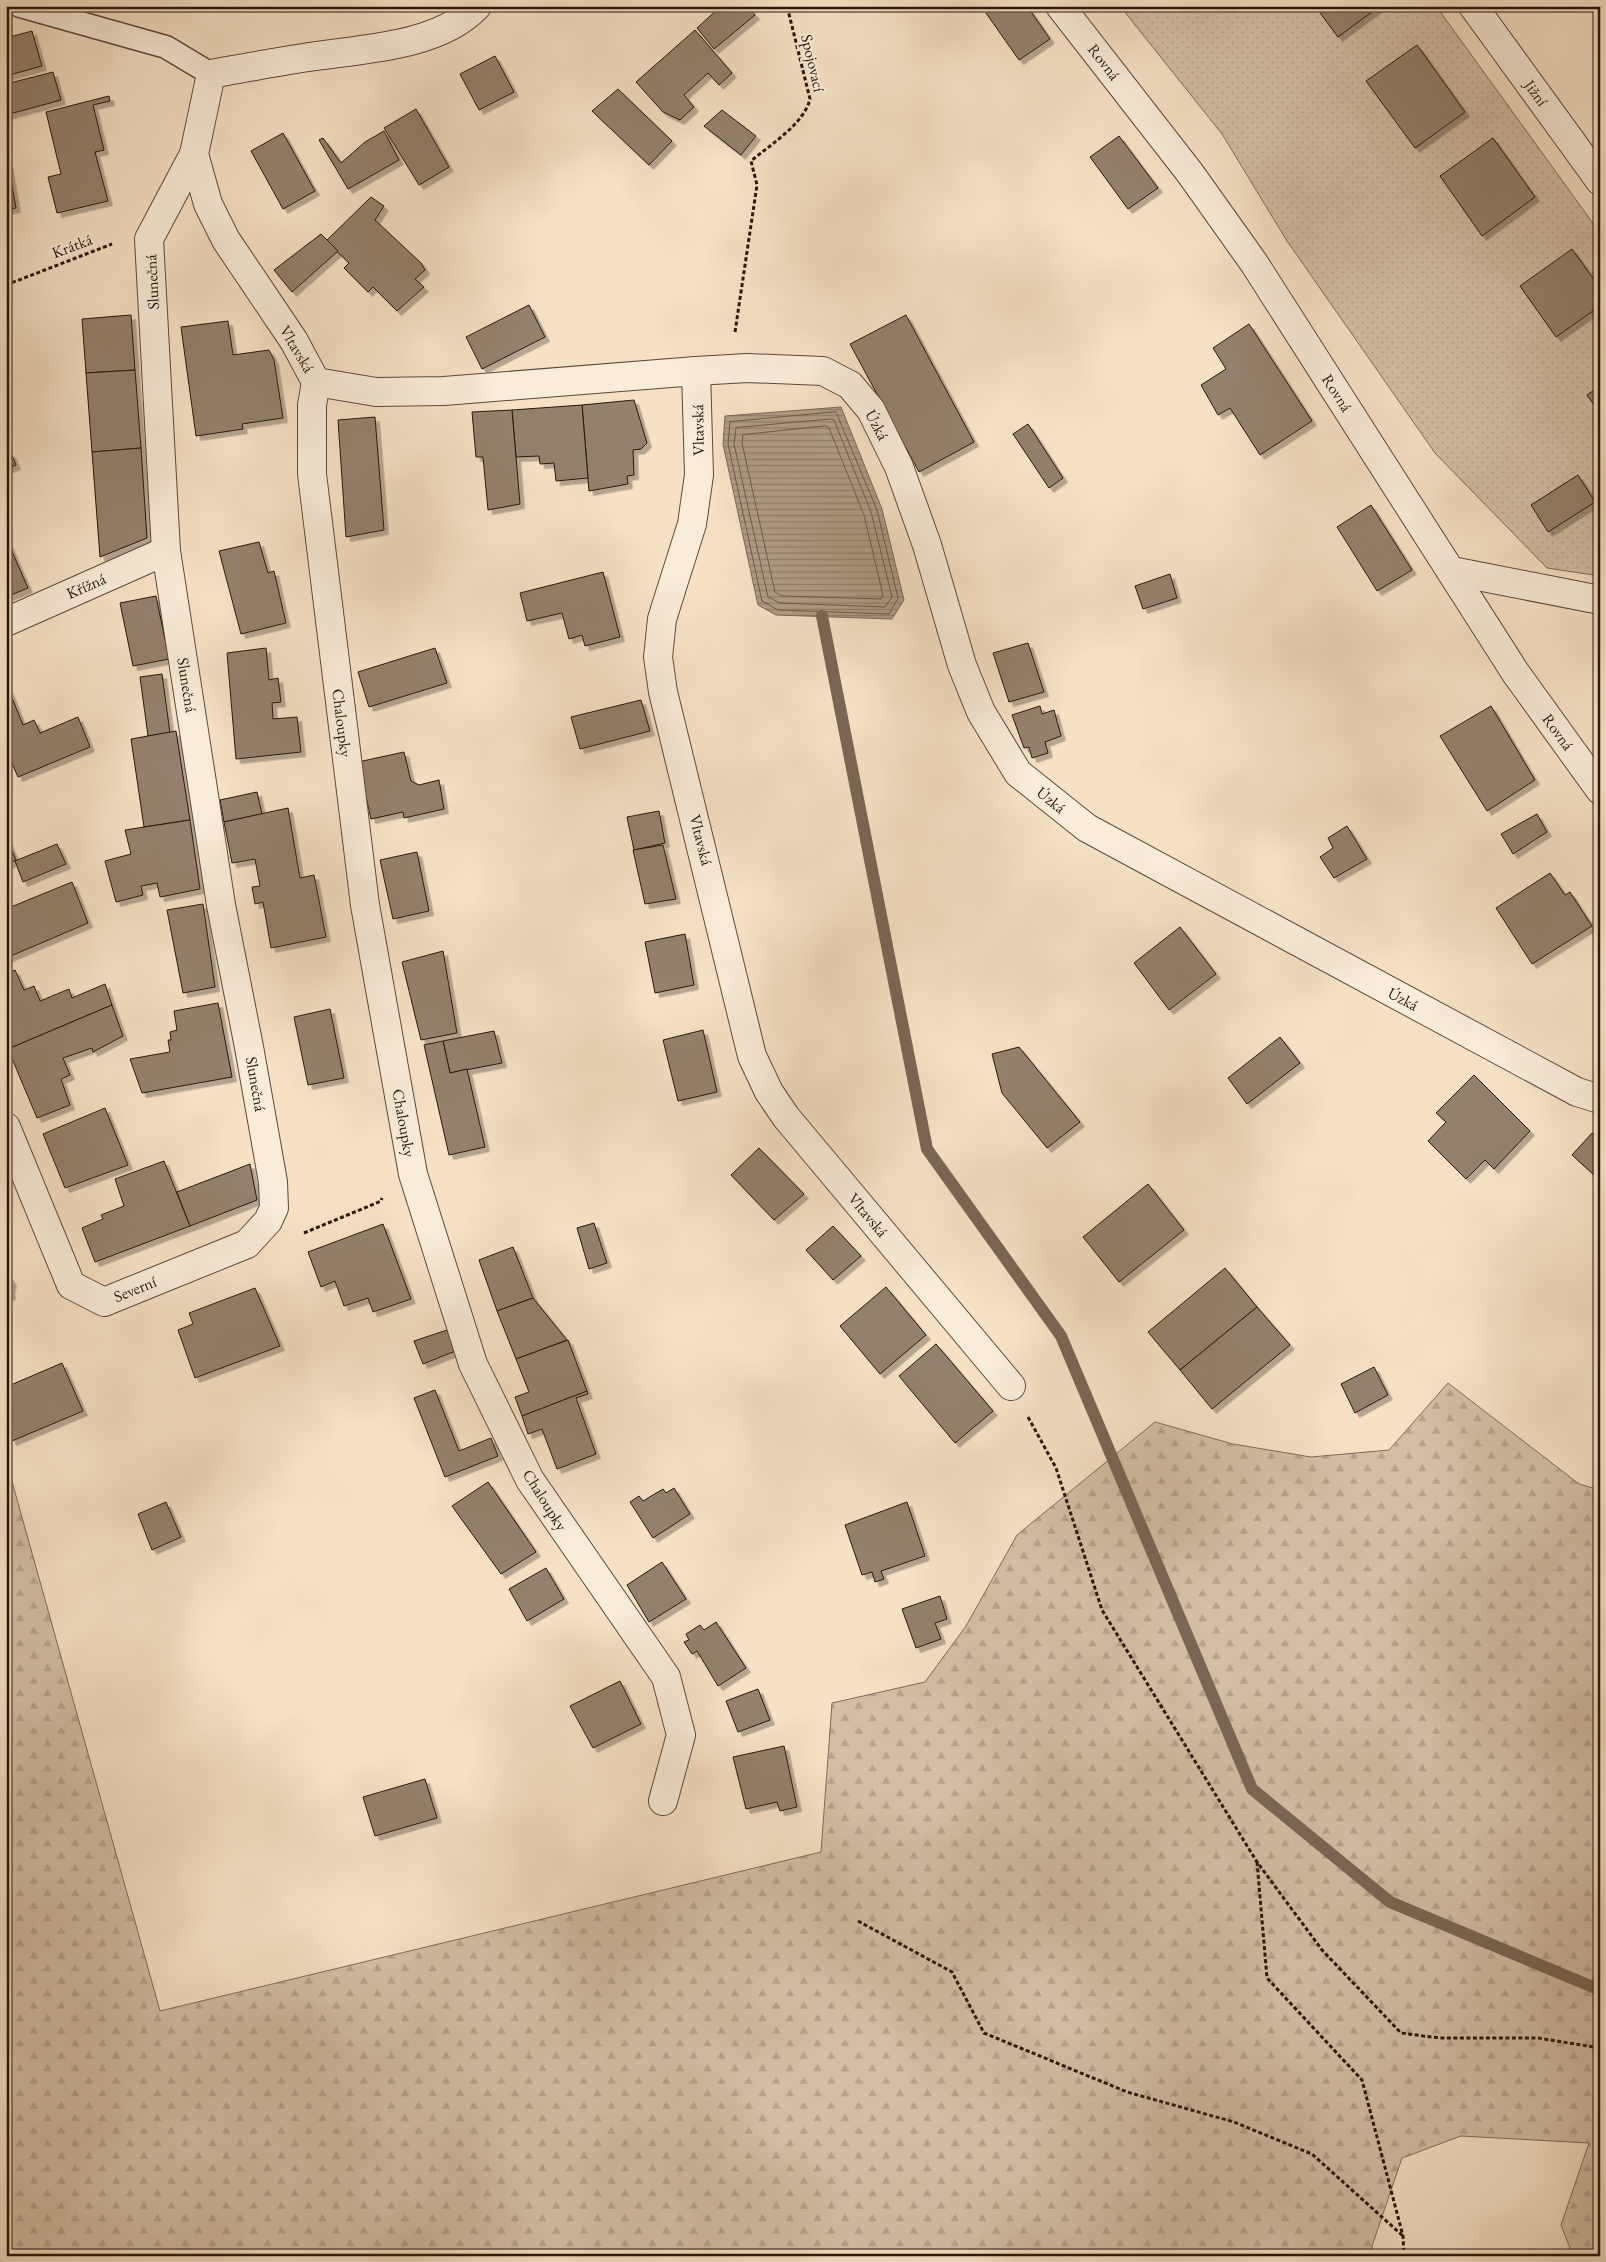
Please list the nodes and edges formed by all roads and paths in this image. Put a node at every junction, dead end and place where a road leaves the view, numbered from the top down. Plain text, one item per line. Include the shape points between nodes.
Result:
1 (20, 6) edge
2 (478, 6) edge
3 (787, 6) edge
4 (1060, 6) edge
5 (1473, 6) edge
6 (211, 74) junction
7 (194, 154) junction
8 (1600, 180) edge
9 (149, 239) junction
10 (6, 285) edge
11 (729, 369) junction
12 (696, 371) junction
13 (316, 382) junction
14 (166, 550) junction
15 (1452, 571) junction
16 (1600, 600) edge
17 (6, 622) edge
18 (1600, 790) edge
19 (1600, 1099) edge
20 (6, 1127) edge
21 (413, 1174) junction
22 (268, 1221) joint
23 (302, 1233) dead end
24 (1011, 1386) joint
25 (662, 1801) dead end
26 (1257, 1862) junction
27 (858, 1921) dead end
28 (1600, 2048) edge
29 (1403, 2236) junction
30 (1404, 2256) edge

1 - 6 lane via 166,47
2 - 6 street via 438,32 404,42
3 - 11 path, Spojovací via 810,99 808,108 777,141 751,161 758,185
4 - 15 street, Rovná via 1190,173 1254,263
5 - 8 street, Jižní
6 - 7 street, Vltavská
7 - 9 street, Slunečná
7 - 13 street, Vltavská via 208,204 226,240 294,341
9 - 10 path, Krátká via 119,241
9 - 14 street, Slunečná
11 - 12 street, Úzká
11 - 19 street, Úzká via 823,371 850,385 871,410 899,467 927,545 962,665 981,712 1018,773 1087,828 1577,1092
12 - 13 street, Vltavská via 444,391 376,392
12 - 24 street, Vltavská via 699,475 692,524 662,619 658,657 663,692 752,1056 786,1118
13 - 21 street, Chaloupky via 312,405 312,474 365,906
14 - 17 street, Křížná
14 - 22 street, Slunečná via 221,904 273,1182 274,1208
15 - 16 street
15 - 18 street, Rovná via 1514,672
20 - 22 street, Severní via 71,1285 104,1302 247,1244
21 - 23 path via 388,1176 381,1201
21 - 25 street, Chaloupky via 473,1364 530,1480 666,1677 681,1734
24 - 26 path via 1056,1468 1102,1610
26 - 28 path via 1322,1950 1401,2032 1439,2038 1538,2038
26 - 29 path via 1267,1978 1362,2080
27 - 29 path via 952,1972 984,2034 1127,2092 1234,2122 1312,2154
29 - 30 path

